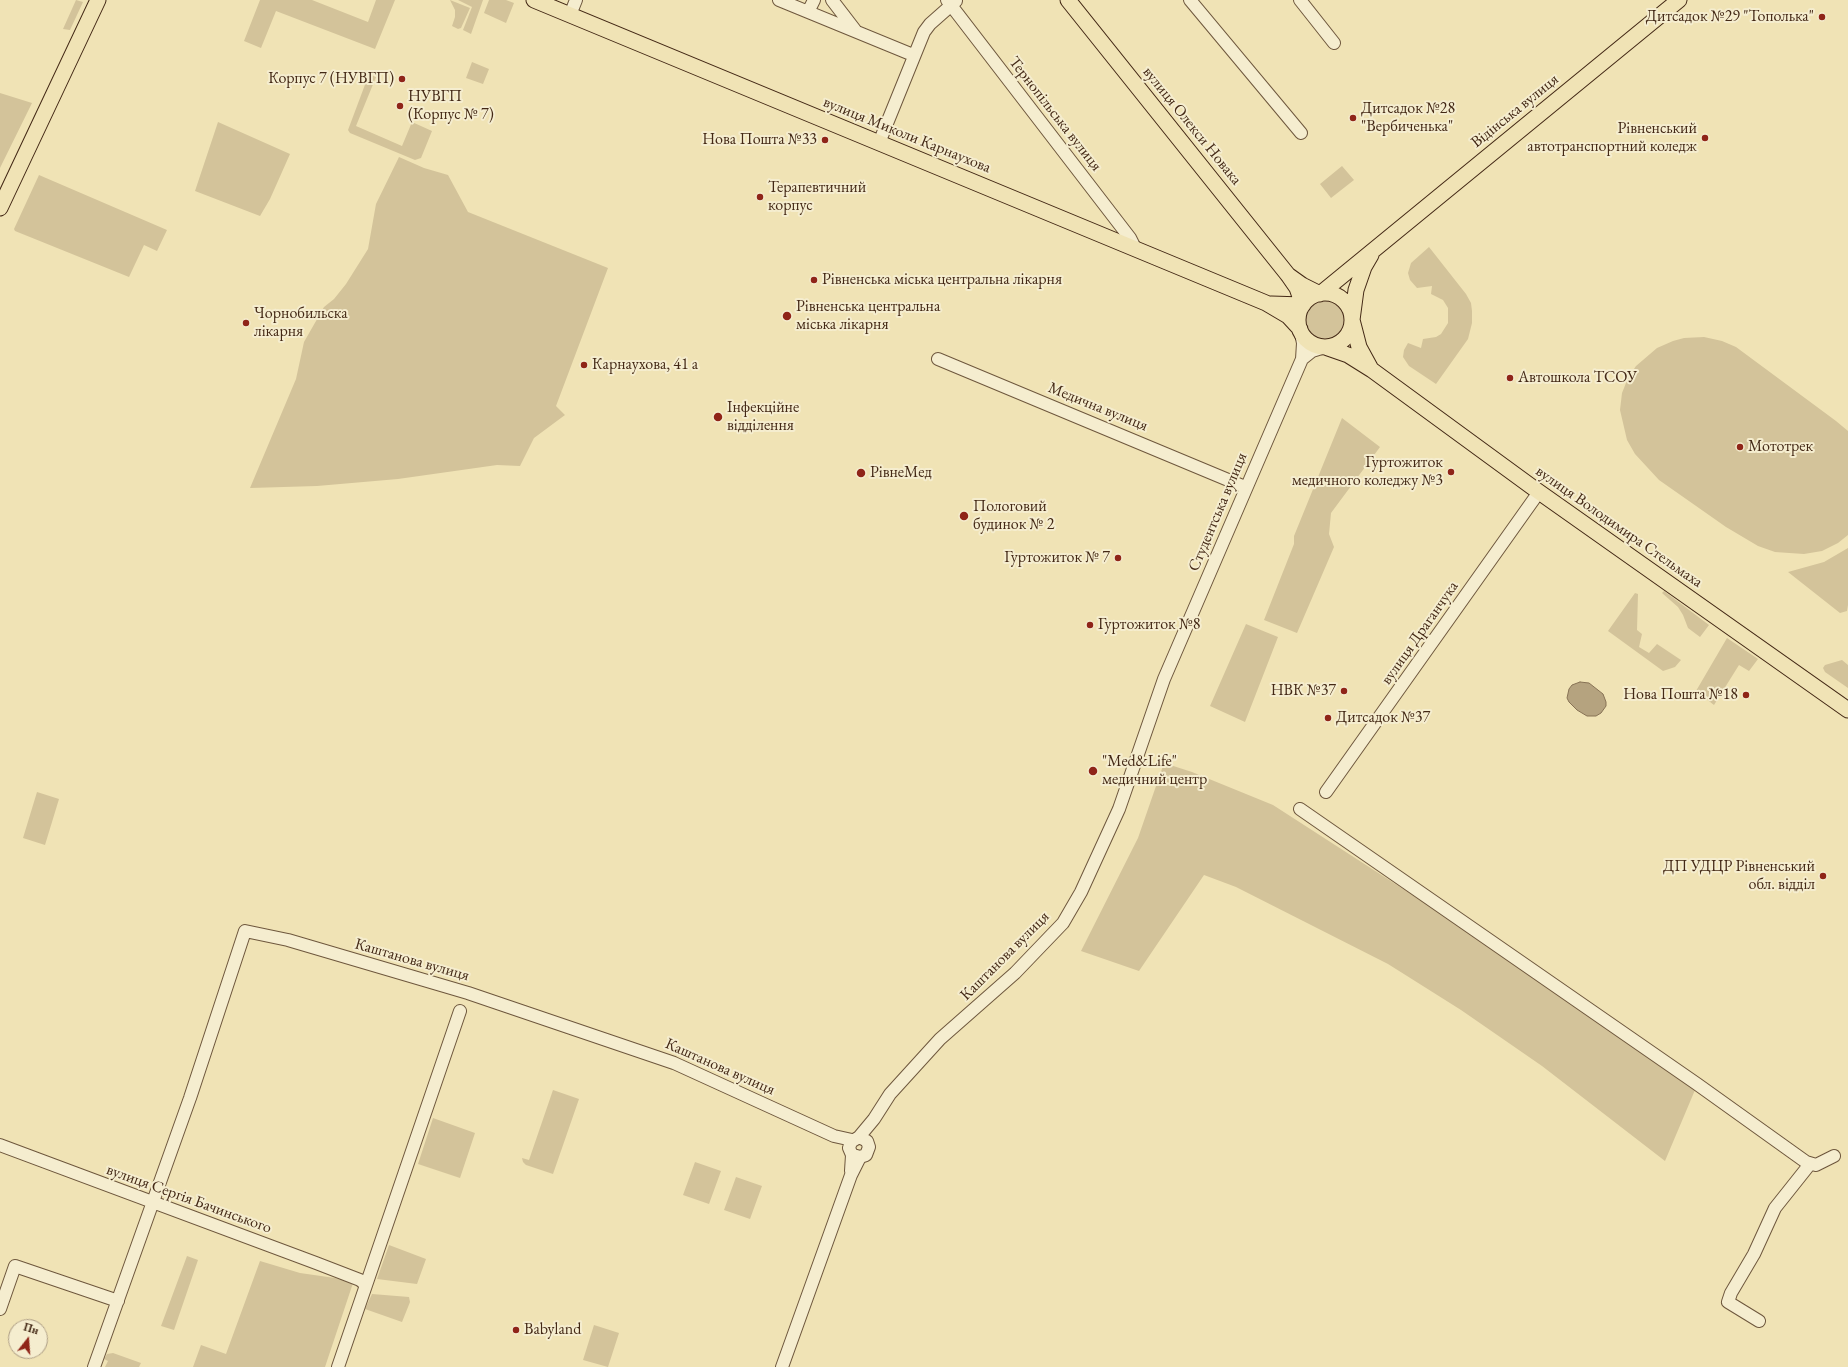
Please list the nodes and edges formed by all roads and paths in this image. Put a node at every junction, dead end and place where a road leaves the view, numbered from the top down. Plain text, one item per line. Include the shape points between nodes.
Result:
1 (98, 0) edge
2 (534, 0) edge
3 (576, 0) edge
4 (778, 0) edge
5 (814, 0) edge
6 (832, 0) edge
7 (1068, 0) edge
8 (1190, 0) edge
9 (1300, 0) edge
10 (1679, 0) edge
11 (952, 2) edge
12 (808, 12) junction
13 (570, 15) junction
14 (856, 31) junction
15 (1334, 43) dead end
16 (913, 55) junction
17 (1301, 133) dead end
18 (879, 143) junction
19 (0, 208) edge
20 (1135, 248) junction
21 (1374, 250) junction
22 (1288, 275) junction
23 (1320, 294) junction
24 (1266, 303) junction
25 (1304, 305) junction
26 (1352, 320) junction
27 (1300, 328) junction
28 (1325, 347) junction
29 (938, 359) dead end
30 (1302, 359) junction
31 (1372, 370) junction
32 (1245, 487) junction
33 (1539, 492) junction
34 (1164, 679) joint
35 (1848, 710) edge
36 (1326, 792) dead end
37 (1300, 809) dead end
38 (460, 1010) dead end
39 (0, 1146) edge
40 (857, 1146) junction
41 (1834, 1156) dead end
42 (1810, 1164) junction
43 (153, 1203) junction
44 (366, 1285) junction
45 (118, 1301) junction
46 (0, 1309) edge
47 (1759, 1321) dead end
48 (94, 1367) edge
49 (338, 1367) edge
50 (782, 1367) edge

1 - 19 main road
2 - 13 main road, вулиця Миколи Карнаухова
3 - 13 street
4 - 12 street
5 - 12 street
6 - 14 street
7 - 22 main road, вулиця Олекси Новака
8 - 17 street
9 - 15 street
10 - 21 main road, Відінська вулиця
11 - 16 street via 924,32
11 - 20 street, Тернопільська вулиця
12 - 14 street
13 - 18 main road, вулиця Миколи Карнаухова
14 - 16 street
16 - 18 street
18 - 20 main road, вулиця Миколи Карнаухова
20 - 24 main road, вулиця Миколи Карнаухова
21 - 23 main road, Відінська вулиця
21 - 26 main road, Відінська вулиця via 1364,267 1356,290
22 - 23 main road, вулиця Олекси Новака
22 - 25 main road, вулиця Олекси Новака
23 - 25 main road
23 - 26 main road via 1335,295 1342,299 1351,312
24 - 25 main road, вулиця Миколи Карнаухова
24 - 27 main road, вулиця Миколи Карнаухова via 1288,316
25 - 27 main road via 1299,316
26 - 28 main road via 1351,328 1344,339 1334,346
26 - 31 main road, вулиця Володимира Стельмаха via 1359,347
27 - 28 main road via 1312,344
27 - 30 street
28 - 30 street via 1312,351
28 - 31 main road, вулиця Володимира Стельмаха via 1348,355
29 - 32 street, Медична вулиця
30 - 32 street, Студентська вулиця
31 - 33 main road, вулиця Володимира Стельмаха
32 - 34 street, Студентська вулиця
33 - 35 main road, вулиця Володимира Стельмаха
33 - 36 street, вулиця Драганчука
34 - 40 street, Каштанова вулиця via 1119,809 1081,892 1063,923 1015,973 940,1039 890,1094
37 - 42 street
38 - 44 street
39 - 43 street, вулиця Сергія Бачинського
40 - 43 street, Каштанова вулиця via 674,1063 468,993 288,940 245,931 188,1106
40 - 50 street via 851,1175
41 - 42 street via 1816,1165
42 - 47 street via 1775,1208 1728,1302
43 - 44 street, вулиця Сергія Бачинського via 353,1277
43 - 45 street
44 - 49 street
45 - 46 street via 16,1266
45 - 48 street

